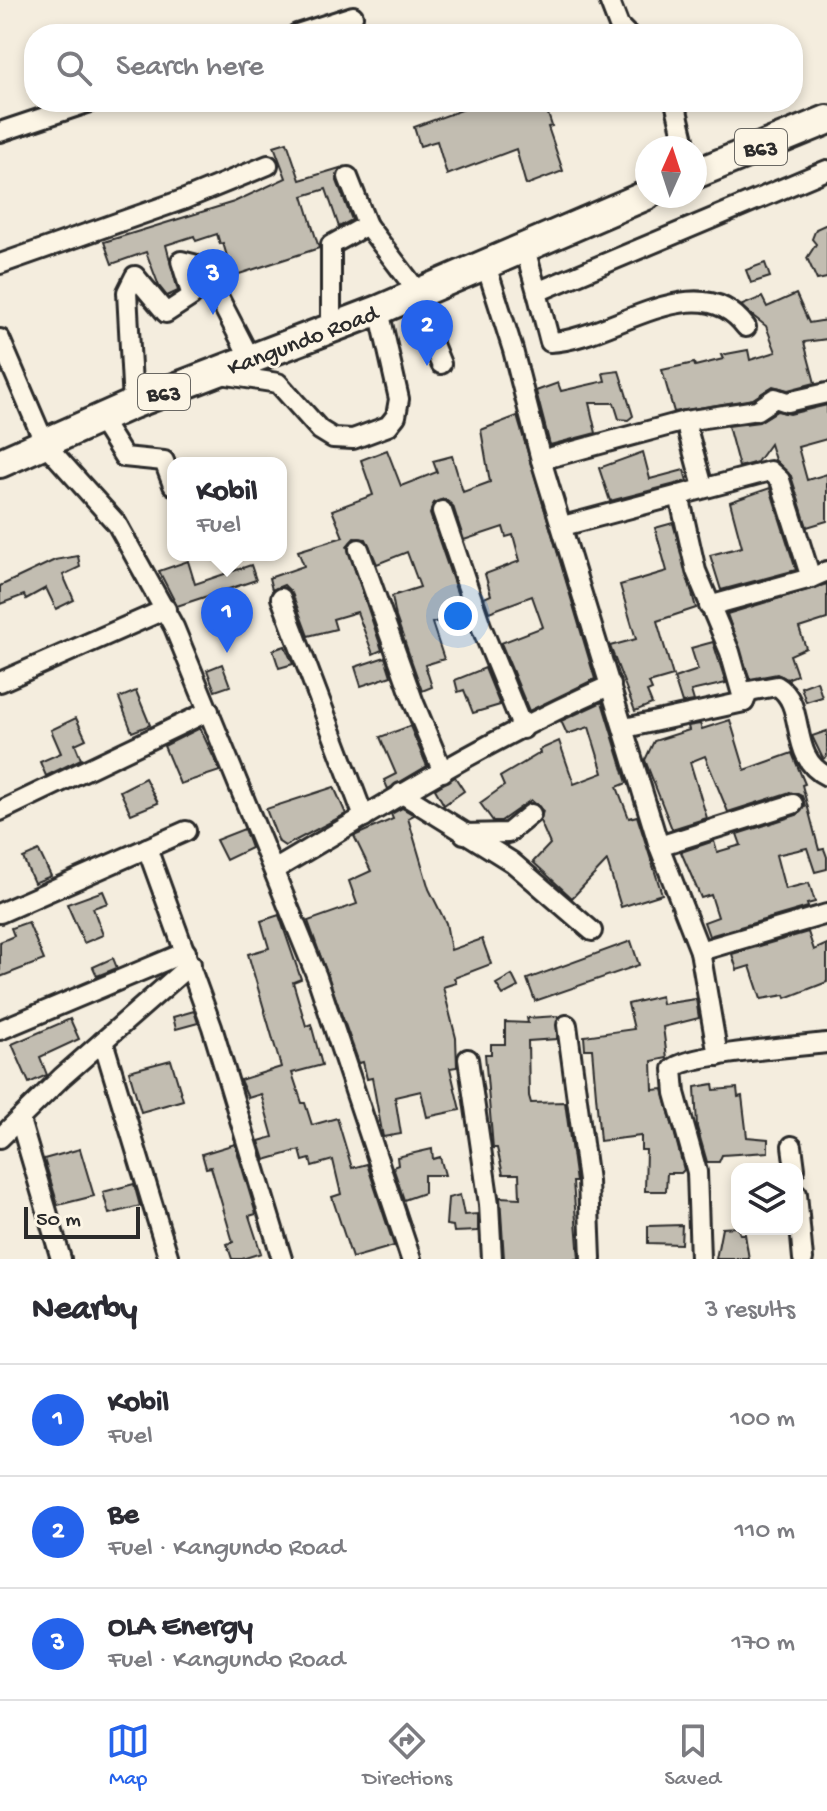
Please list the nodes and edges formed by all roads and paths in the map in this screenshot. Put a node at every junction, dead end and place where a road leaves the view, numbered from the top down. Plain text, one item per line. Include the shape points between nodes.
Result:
1 (609, 0) edge
2 (353, 16) dead end
3 (328, 24) edge
4 (618, 24) edge
5 (60, 112) edge
6 (677, 112) edge
7 (827, 120) edge
8 (0, 132) edge
9 (683, 136) edge
10 (268, 165) dead end
11 (707, 168) edge
12 (827, 170) edge
13 (348, 177) dead end
14 (635, 200) edge
15 (367, 225) junction
16 (525, 249) junction
17 (0, 264) edge
18 (486, 265) junction
19 (537, 292) junction
20 (416, 294) junction
21 (379, 310) junction
22 (331, 327) junction
23 (746, 327) dead end
24 (0, 339) edge
25 (250, 358) junction
26 (441, 364) dead end
27 (214, 372) junction
28 (827, 393) edge
29 (133, 404) junction
30 (100, 419) junction
31 (685, 421) junction
32 (45, 444) junction
33 (541, 460) junction
34 (0, 463) edge
35 (167, 469) edge
36 (703, 487) junction
37 (679, 495) junction
38 (442, 511) dead end
39 (563, 526) junction
40 (359, 549) dead end
41 (819, 574) edge
42 (281, 598) dead end
43 (709, 606) junction
44 (166, 609) junction
45 (0, 682) edge
46 (611, 685) junction
47 (744, 702) junction
48 (209, 711) junction
49 (625, 728) junction
50 (523, 729) junction
51 (443, 772) junction
52 (827, 776) edge
53 (401, 793) junction
54 (793, 804) dead end
55 (0, 811) edge
56 (531, 814) dead end
57 (364, 817) junction
58 (186, 831) dead end
59 (464, 834) junction
60 (659, 846) junction
61 (147, 848) junction
62 (274, 870) junction
63 (0, 913) edge
64 (827, 914) edge
65 (592, 931) dead end
66 (700, 951) junction
67 (188, 958) junction
68 (567, 1025) dead end
69 (0, 1030) edge
70 (103, 1041) junction
71 (827, 1043) edge
72 (718, 1056) junction
73 (468, 1059) dead end
74 (20, 1120) junction
75 (0, 1138) edge
76 (792, 1146) dead end
77 (794, 1163) edge
78 (801, 1235) edge
79 (61, 1259) edge
80 (169, 1259) edge
81 (282, 1259) edge
82 (411, 1259) edge
83 (492, 1259) edge
84 (591, 1259) edge
85 (700, 1259) edge
86 (803, 1259) edge

1 - 4 street
2 - 3 street
5 - 8 street
6 - 9 street
7 - 11 highway, B63
10 - 17 street
12 - 19 street
13 - 15 street
14 - 16 highway, Kangundo Road / B63
15 - 20 street
15 - 22 street via 331,245
16 - 18 highway, Kangundo Road / B63
16 - 19 street
18 - 20 highway, Kangundo Road / B63
18 - 33 street
19 - 23 street via 550,342 679,302 724,305
20 - 21 highway, Kangundo Road / B63
20 - 26 street
21 - 22 highway, Kangundo Road / B63
21 - 27 street via 399,399 388,426 353,439 333,438 278,383
22 - 25 highway, Kangundo Road / B63
24 - 32 street
25 - 27 highway, Kangundo Road / B63
25 - 29 street via 203,270 181,261 192,296 166,313 135,276 127,292
27 - 29 highway, Kangundo Road / B63
28 - 31 street via 809,400 775,398 757,410
29 - 30 highway, Kangundo Road / B63
30 - 32 highway, Kangundo Road / B63
30 - 35 street via 124,457 164,461
31 - 33 street
31 - 36 street
32 - 34 highway, Kangundo Road / B63
32 - 44 street via 117,524
33 - 39 street
36 - 37 street
36 - 41 street via 761,471 776,474
37 - 39 street
37 - 43 street
38 - 50 street
39 - 46 street
40 - 51 street
41 - 43 street
42 - 57 street
43 - 47 street
44 - 45 street
44 - 48 street
46 - 49 street
46 - 50 street
47 - 49 street
47 - 52 street via 749,691 768,686 784,690 807,761
48 - 55 street
48 - 62 street
49 - 60 street
50 - 51 street
51 - 53 street
53 - 57 street
53 - 59 street
54 - 60 street
56 - 59 street via 508,833
57 - 62 street
58 - 61 street
59 - 65 street via 512,862
60 - 66 street
61 - 63 street
61 - 67 street
62 - 82 street via 343,1050
64 - 66 street
66 - 72 street
67 - 69 street
67 - 70 street
67 - 81 street
68 - 84 street via 588,1181
70 - 74 street
70 - 80 street
71 - 72 street
72 - 85 street via 673,1069 697,1172
73 - 83 street
74 - 75 street
74 - 79 street
76 - 77 street
78 - 86 street

